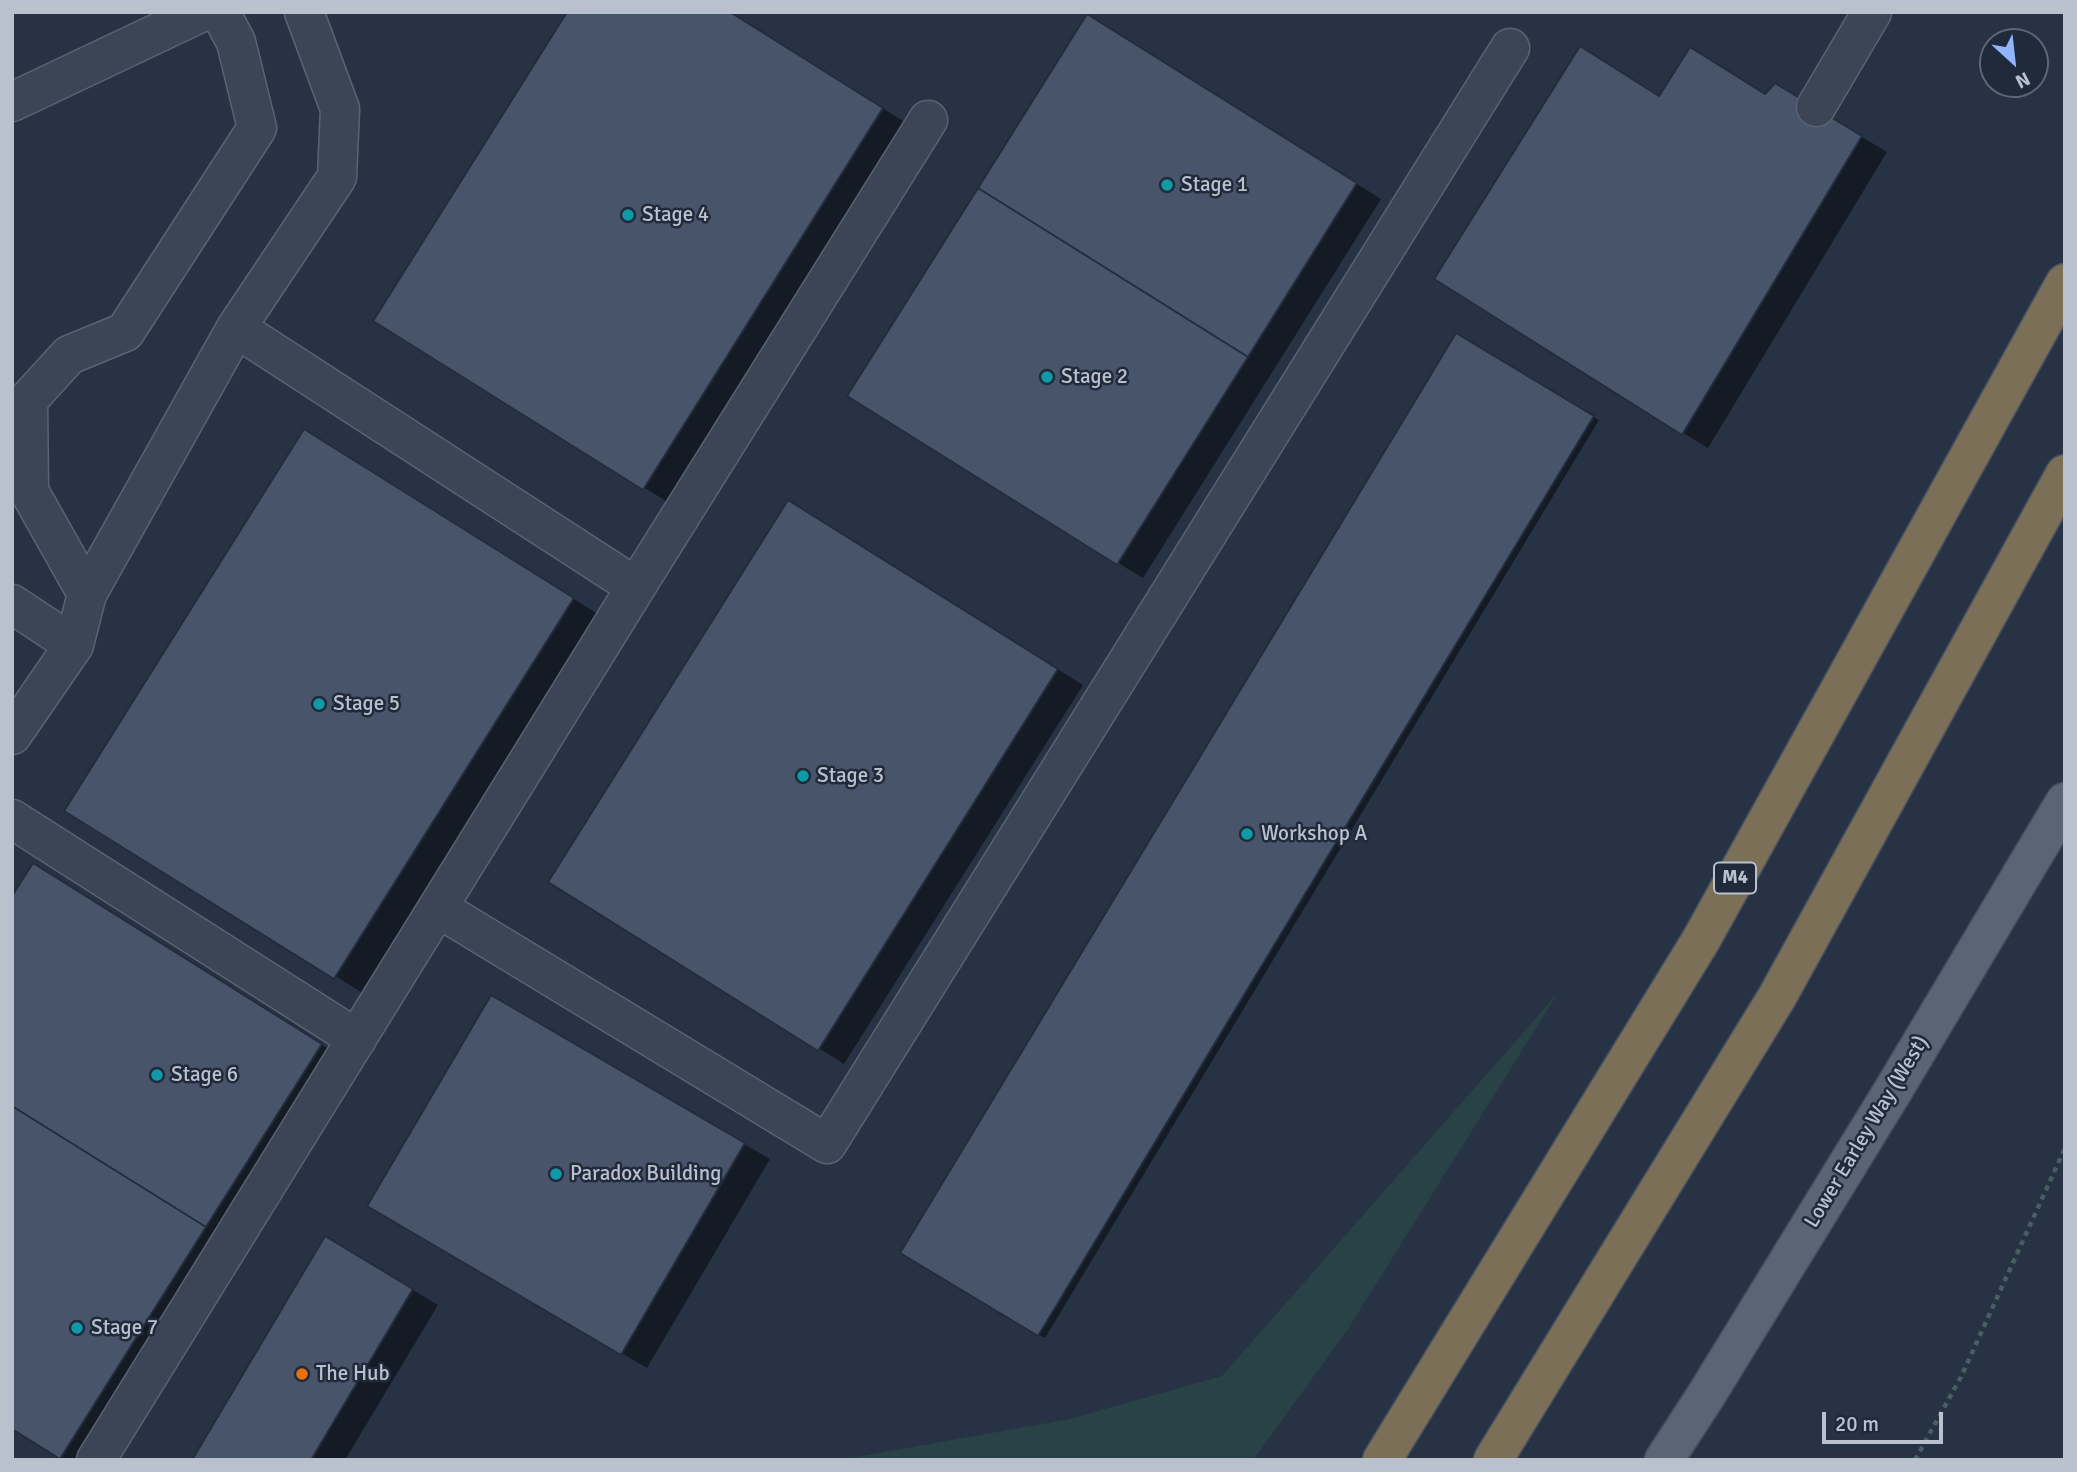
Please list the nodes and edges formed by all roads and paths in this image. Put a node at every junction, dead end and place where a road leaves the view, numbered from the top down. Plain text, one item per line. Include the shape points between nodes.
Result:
1 (202, 12) edge
2 (220, 12) edge
3 (304, 12) edge
4 (1872, 12) edge
5 (1510, 48) dead end
6 (12, 102) edge
7 (1816, 107) dead end
8 (928, 120) dead end
9 (2065, 283) edge
10 (236, 328) junction
11 (20, 396) edge
12 (2065, 474) edge
13 (636, 587) junction
14 (87, 594) junction
15 (12, 604) edge
16 (74, 645) junction
17 (12, 735) edge
18 (2065, 802) edge
19 (12, 819) edge
20 (438, 908) junction
21 (357, 1039) junction
22 (2065, 1148) edge
23 (96, 1460) edge
24 (1382, 1460) edge
25 (1493, 1460) edge
26 (1664, 1460) edge
27 (1915, 1460) edge

1 - 6 street
2 - 11 street via 236,42 257,128 125,332 69,355
3 - 10 street via 341,109 337,177
4 - 7 street
5 - 20 street via 827,1144
8 - 13 street
9 - 24 highway, M4 via 1701,940
10 - 13 street
10 - 14 street
11 - 14 street via 29,491
12 - 25 highway via 1777,997
13 - 20 street
14 - 16 street
15 - 16 street
16 - 17 street
18 - 26 main road, Lower Earley Way (West)
19 - 21 street
20 - 21 street
21 - 23 street
22 - 27 path via 1961,1377

